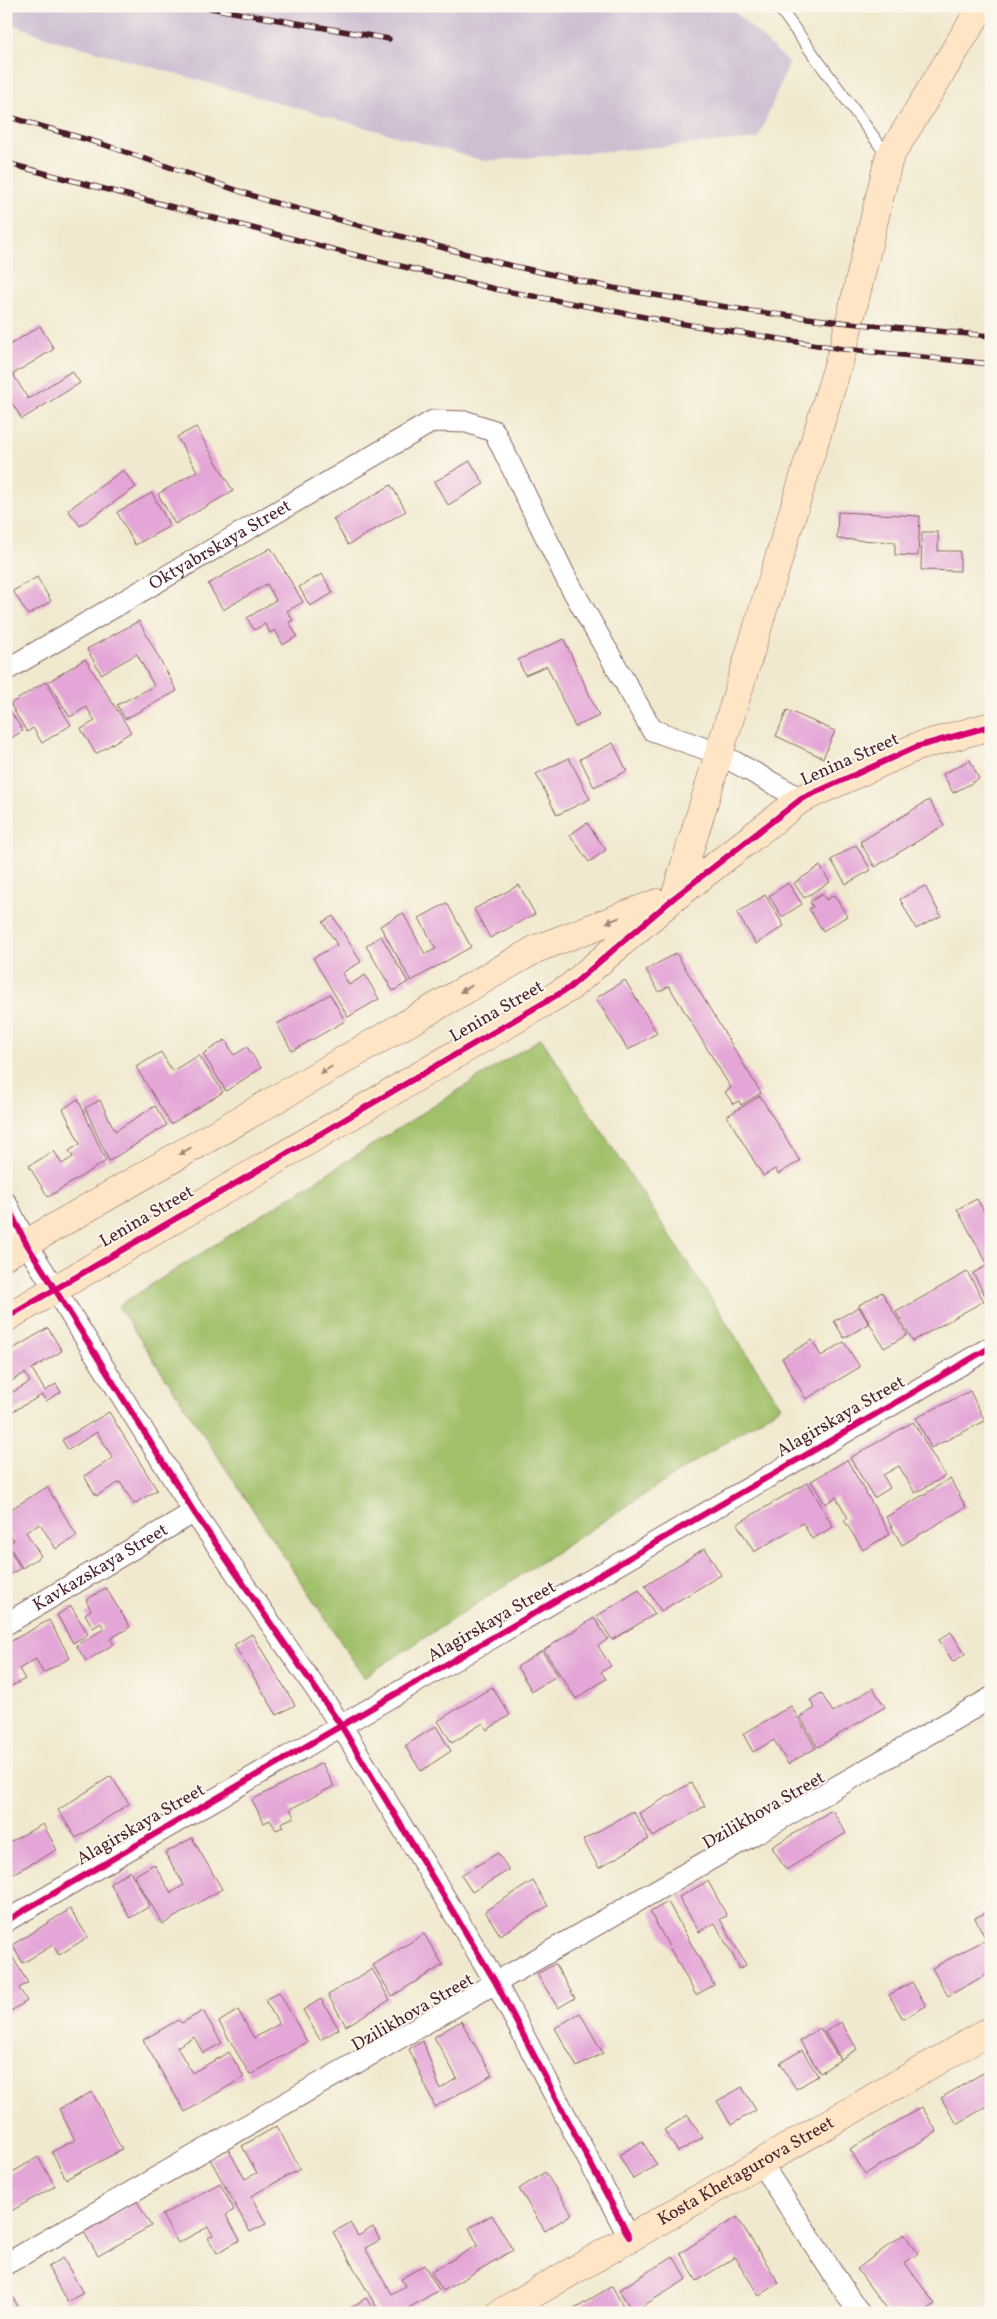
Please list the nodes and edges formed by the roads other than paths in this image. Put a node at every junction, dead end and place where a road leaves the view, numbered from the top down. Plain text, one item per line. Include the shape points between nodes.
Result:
1 (778, 6) edge
2 (982, 6) edge
3 (889, 158) junction
4 (6, 670) edge
5 (991, 726) edge
6 (720, 754) junction
7 (800, 799) junction
8 (675, 897) junction
9 (6, 1203) edge
10 (16, 1249) edge
11 (55, 1288) junction
12 (6, 1318) edge
13 (991, 1347) edge
14 (194, 1512) junction
15 (6, 1624) edge
16 (991, 1698) edge
17 (342, 1727) junction
18 (6, 1921) edge
19 (496, 1983) junction
20 (991, 2030) edge
21 (760, 2162) junction
22 (629, 2237) junction
23 (6, 2264) edge
24 (500, 2313) edge
25 (859, 2313) edge

1 - 3 lane
2 - 3 street
3 - 6 street via 843,349
4 - 6 street, Oktyabrskaya Street via 433,421 467,422 494,431 567,580 652,730
5 - 7 street, Lenina Street via 916,747
6 - 7 street
6 - 8 street
7 - 8 street, Lenina Street
8 -> 10 street, Lenina Street via 536,949
8 - 11 street, Lenina Street via 569,988
9 - 10 street
10 - 11 street
11 - 12 street, Lenina Street
11 - 14 street
13 - 17 street, Alagirskaya Street
14 - 15 street, Kavkazskaya Street
14 - 17 street
16 - 19 street, Dzilikhova Street
17 - 18 street, Alagirskaya Street
17 - 19 street
19 - 22 street
19 - 23 street, Dzilikhova Street
20 - 21 street, Kosta Khetagurova Street
21 - 22 street, Kosta Khetagurova Street
21 - 25 street
22 - 24 street, Kosta Khetagurova Street

